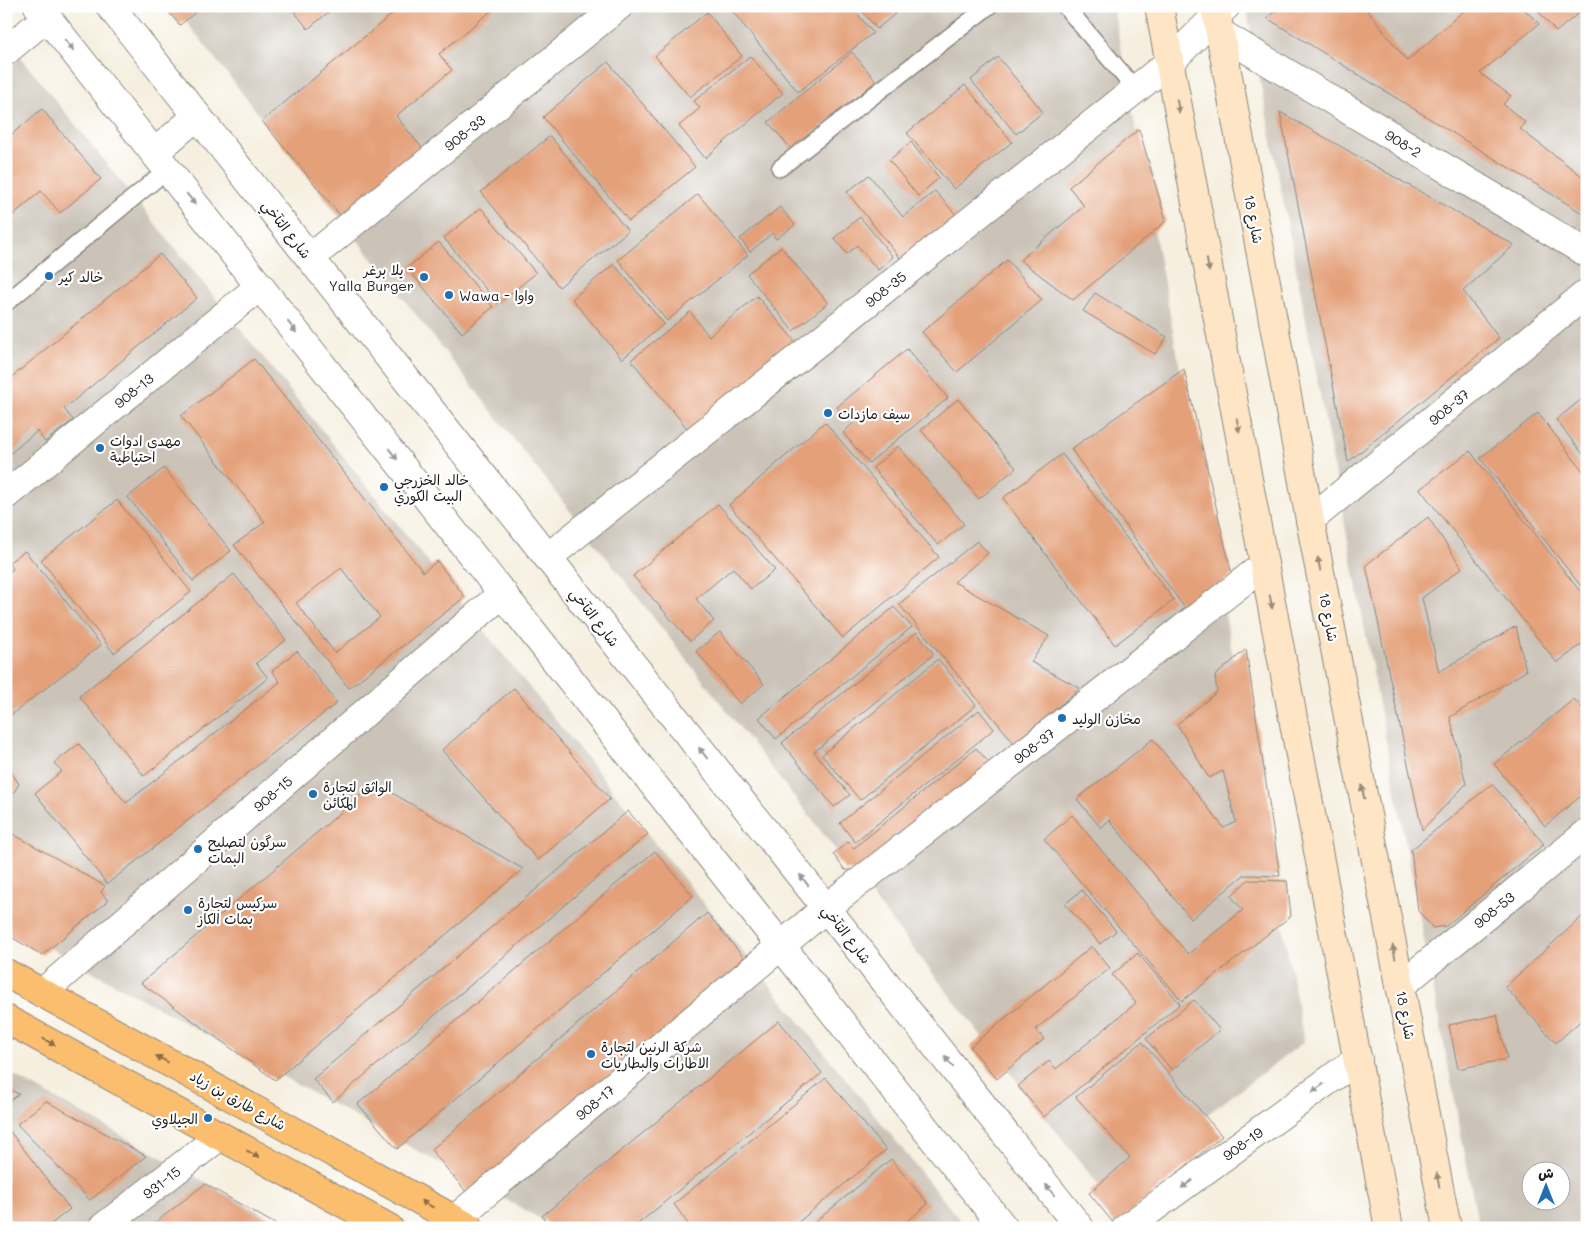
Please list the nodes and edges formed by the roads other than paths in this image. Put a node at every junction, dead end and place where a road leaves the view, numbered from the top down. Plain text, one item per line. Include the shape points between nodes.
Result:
1 (110, 6) edge
2 (619, 6) edge
3 (989, 6) edge
4 (1065, 6) edge
5 (1159, 6) edge
6 (43, 12) edge
7 (1219, 15) edge
8 (6, 51) edge
9 (1170, 62) junction
10 (1136, 90) junction
11 (197, 116) junction
12 (161, 161) junction
13 (780, 168) dead end
14 (1587, 254) edge
15 (310, 258) junction
16 (260, 286) junction
17 (1587, 292) edge
18 (6, 303) edge
19 (6, 495) edge
20 (1310, 520) junction
21 (548, 557) junction
22 (1264, 565) junction
23 (503, 594) junction
24 (1587, 833) edge
25 (826, 908) junction
26 (780, 945) junction
27 (6, 972) edge
28 (1400, 986) junction
29 (42, 993) junction
30 (6, 1019) edge
31 (1358, 1059) junction
32 (220, 1136) junction
33 (463, 1224) edge
34 (102, 1228) edge
35 (389, 1228) edge
36 (1004, 1228) edge
37 (1080, 1228) edge
38 (1126, 1228) edge
39 (1389, 1228) edge
40 (1447, 1228) edge

1 - 11 street, شارع التآخي
2 - 15 street, 908-33
3 - 13 lane
4 - 10 lane
5 - 9 street
6 - 8 street
6 -> 12 street
7 - 9 street, 908-35
7 - 14 street, 908-2
7 - 20 street, شارع 18
9 - 10 street, 908-35
9 -> 22 street
10 - 21 street, 908-35
11 - 12 street
11 - 15 street, شارع التآخي
12 -> 16 street
12 - 18 lane
15 - 21 street, شارع التآخي
16 - 19 street, 908-13
16 -> 23 street
17 - 20 street, 908-37
28 -> 20 street, شارع 18
25 -> 21 street, شارع التآخي
22 - 25 street, 908-37
22 -> 31 street
23 - 26 street
23 - 29 street, 908-15
24 - 28 street, 908-53
25 - 26 street, 908-17
37 -> 25 street, شارع التآخي
26 - 33 street, 908-17
26 - 36 street
27 - 29 main road, شارع طارق بن زياد
40 -> 28 street, شارع 18
33 -> 29 main road, شارع طارق بن زياد
30 -> 32 main road
31 -> 38 street, 908-19
31 - 39 street
32 - 34 street, 931-15
32 -> 35 main road

